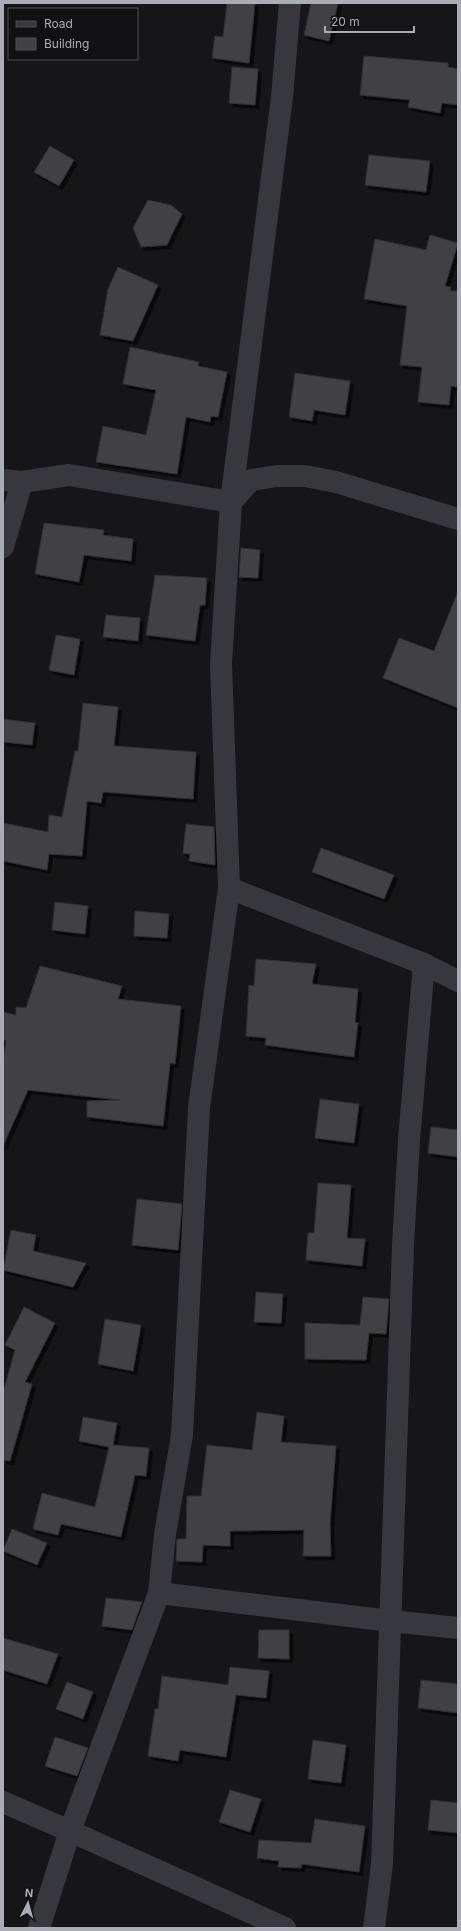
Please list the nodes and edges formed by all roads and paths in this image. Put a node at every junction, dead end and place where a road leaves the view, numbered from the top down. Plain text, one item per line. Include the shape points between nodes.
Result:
1 (290, 3) edge
2 (13, 481) edge
3 (231, 502) junction
4 (457, 515) edge
5 (3, 547) edge
6 (229, 888) junction
7 (424, 964) junction
8 (458, 981) edge
9 (159, 1593) junction
10 (391, 1622) junction
11 (458, 1628) edge
12 (3, 1802) edge
13 (70, 1830) junction
14 (39, 1928) edge
15 (285, 1928) edge
16 (374, 1928) edge

1 - 3 street via 282,97
2 - 3 street via 69,475
2 - 5 street
3 - 4 street via 251,480 277,476 305,476
3 - 6 street via 220,664
6 - 7 street
6 - 9 street via 199,1108 182,1435 165,1534
7 - 8 street
7 - 10 street via 403,1245
9 - 10 street
9 - 13 street
10 - 11 street
10 - 16 street via 382,1864
12 - 13 street
13 - 14 street
13 - 15 street

